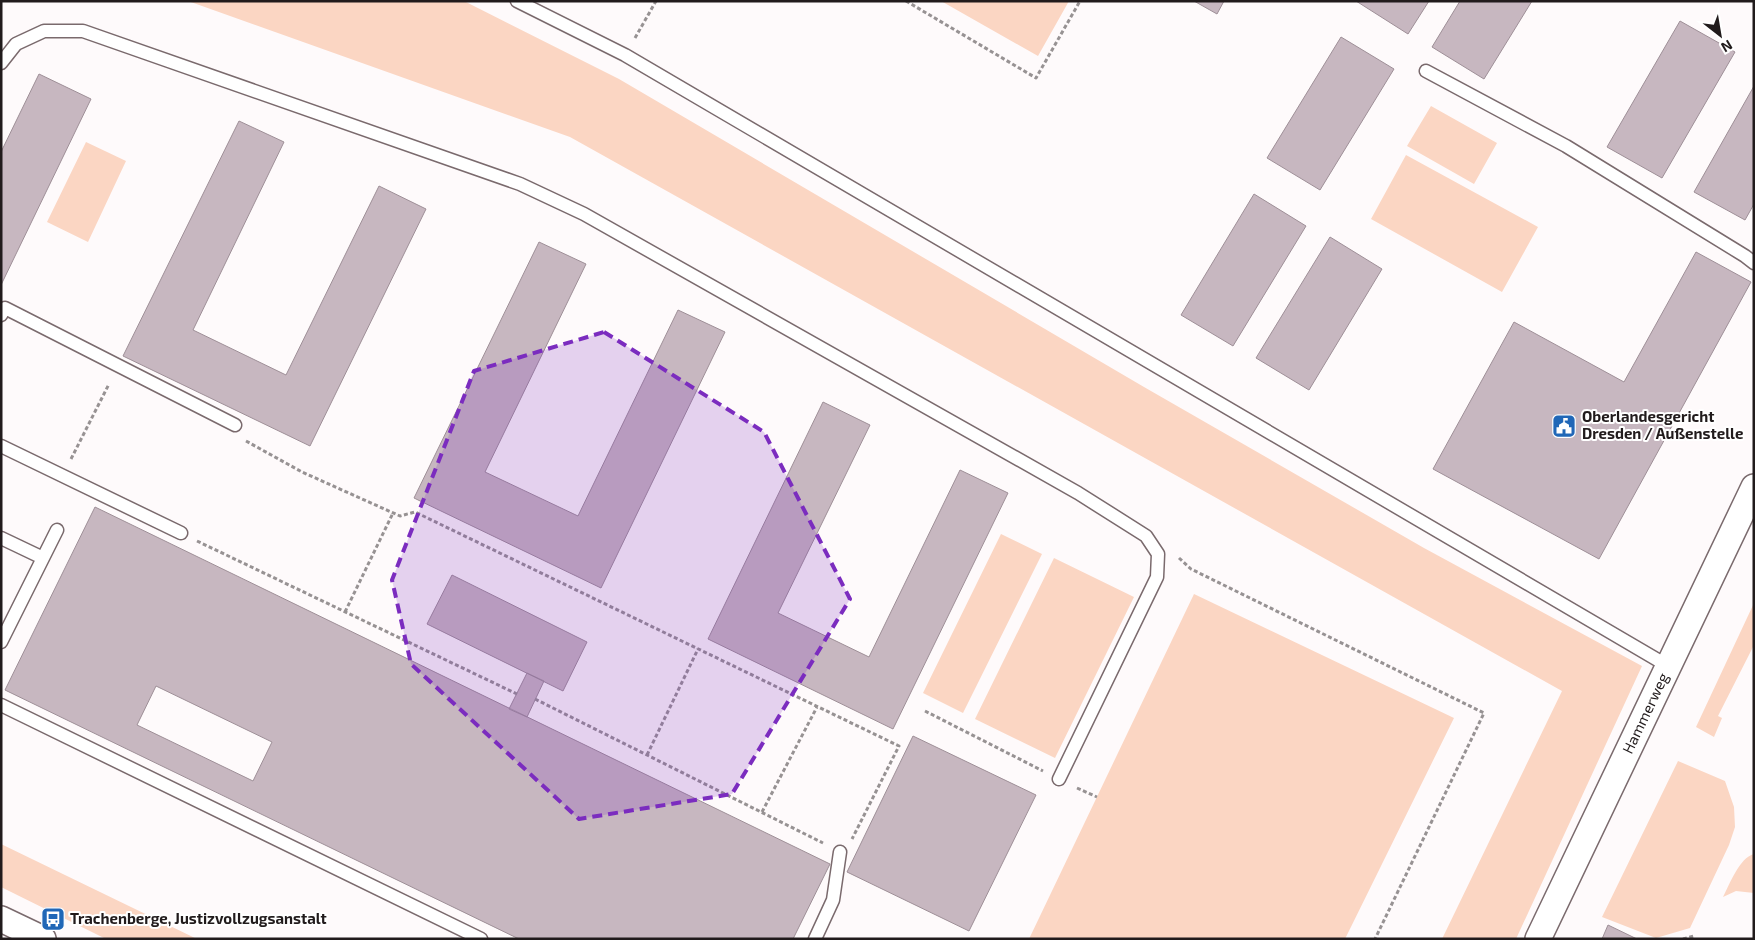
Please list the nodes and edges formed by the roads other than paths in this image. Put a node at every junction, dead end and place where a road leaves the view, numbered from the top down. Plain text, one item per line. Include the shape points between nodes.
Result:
1 (517, 1) edge
2 (1, 62) edge
3 (1426, 71) dead end
4 (1754, 263) edge
5 (1, 315) edge
6 (235, 425) road end
7 (1, 446) edge
8 (1754, 487) edge
9 (57, 530) dead end
10 (181, 533) road end
11 (1, 538) edge
12 (43, 558) junction
13 (1, 642) edge
14 (1668, 666) junction
15 (1, 705) edge
16 (1059, 779) road end
17 (840, 852) road end
18 (1, 919) edge
19 (43, 939) edge
20 (480, 939) edge
21 (815, 939) edge
22 (1538, 939) edge

1 - 14 lane via 625,56
2 - 16 lane via 16,44 44,32 82,31 520,184 584,214 1069,488 1146,536 1158,554 1157,577
3 - 4 lane via 1566,146
5 - 6 lane via 5,308
7 - 10 lane
8 - 14 street, Hammerweg
9 - 12 lane
11 - 12 lane
12 - 13 lane
14 - 22 street, Hammerweg
15 - 20 lane
17 - 21 lane via 833,900
18 - 19 street

